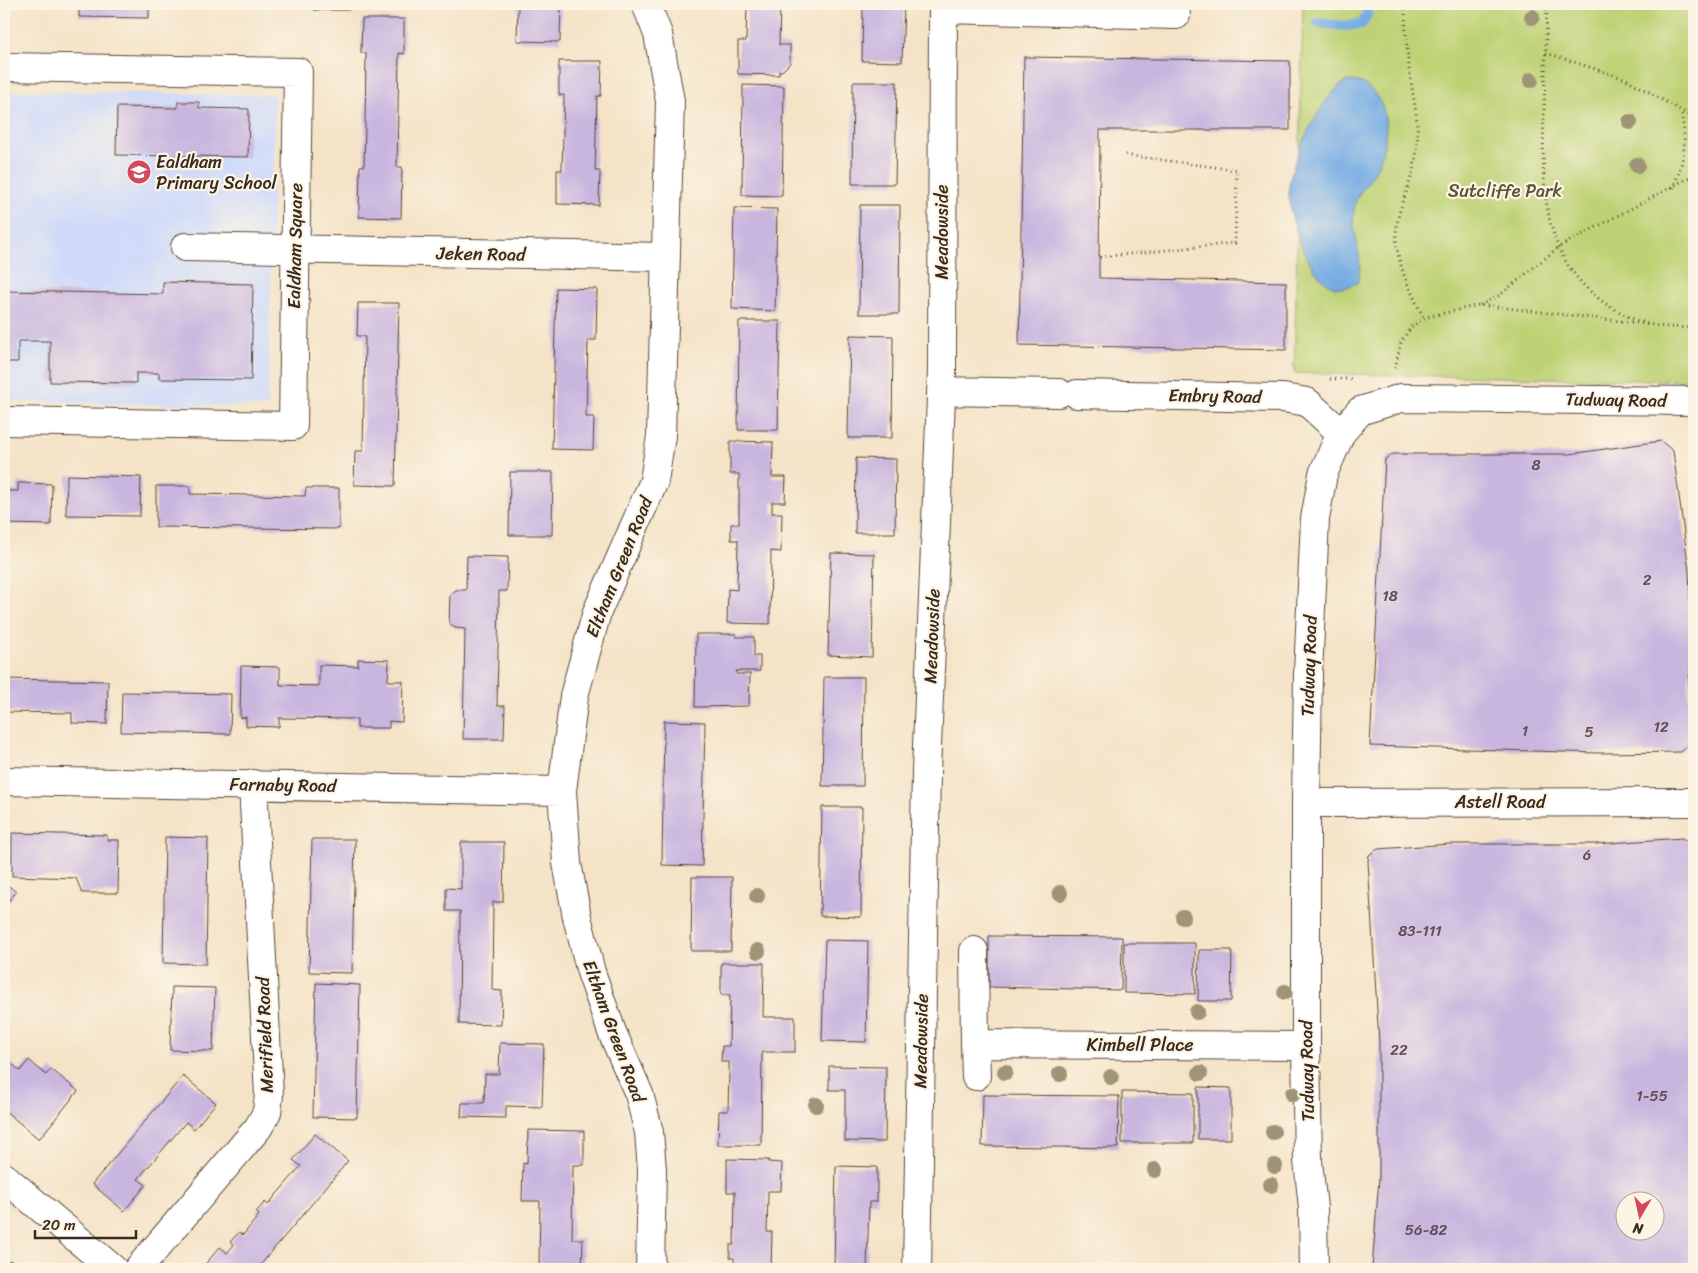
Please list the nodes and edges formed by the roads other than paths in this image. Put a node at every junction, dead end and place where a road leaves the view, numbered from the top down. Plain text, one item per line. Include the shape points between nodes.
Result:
1 (646, 4) edge
2 (943, 6) edge
3 (1176, 15) dead end
4 (4, 67) edge
5 (184, 247) dead end
6 (295, 250) junction
7 (666, 257) junction
8 (941, 391) junction
9 (1694, 401) edge
10 (4, 421) edge
11 (1341, 433) junction
12 (4, 781) edge
13 (253, 784) junction
14 (562, 791) junction
15 (1694, 802) edge
16 (1306, 803) junction
17 (974, 951) dead end
18 (975, 1044) junction
19 (1306, 1046) junction
20 (976, 1076) dead end
21 (4, 1177) edge
22 (114, 1269) edge
23 (138, 1269) edge
24 (650, 1269) edge
25 (917, 1269) edge
26 (1314, 1269) edge

1 - 7 street, Eltham Green Road via 658,34 670,101
2 - 3 street
2 - 8 street, Meadowside
4 - 6 street, Ealdham Square via 298,72
5 - 6 street, Jeken Road
6 - 7 street, Jeken Road
6 - 10 street, Ealdham Square via 293,426
7 - 14 street, Eltham Green Road via 661,436 654,481 597,612 574,696
8 - 11 street, Embry Road via 1283,398 1308,402
8 - 25 street, Meadowside via 926,772
9 - 11 street, Tudway Road via 1400,398 1360,410
11 - 16 street, Tudway Road via 1323,474 1315,519
12 - 13 street, Farnaby Road
13 - 14 street, Farnaby Road
13 - 23 street, Merifield Road via 269,1095 267,1112 258,1128
14 - 24 street, Eltham Green Road via 567,862 590,972 639,1094 649,1132 652,1170
15 - 16 street, Astell Road
16 - 19 street, Tudway Road
17 - 18 street
18 - 19 street, Kimbell Place
18 - 20 street
19 - 26 street, Tudway Road
21 - 22 street

